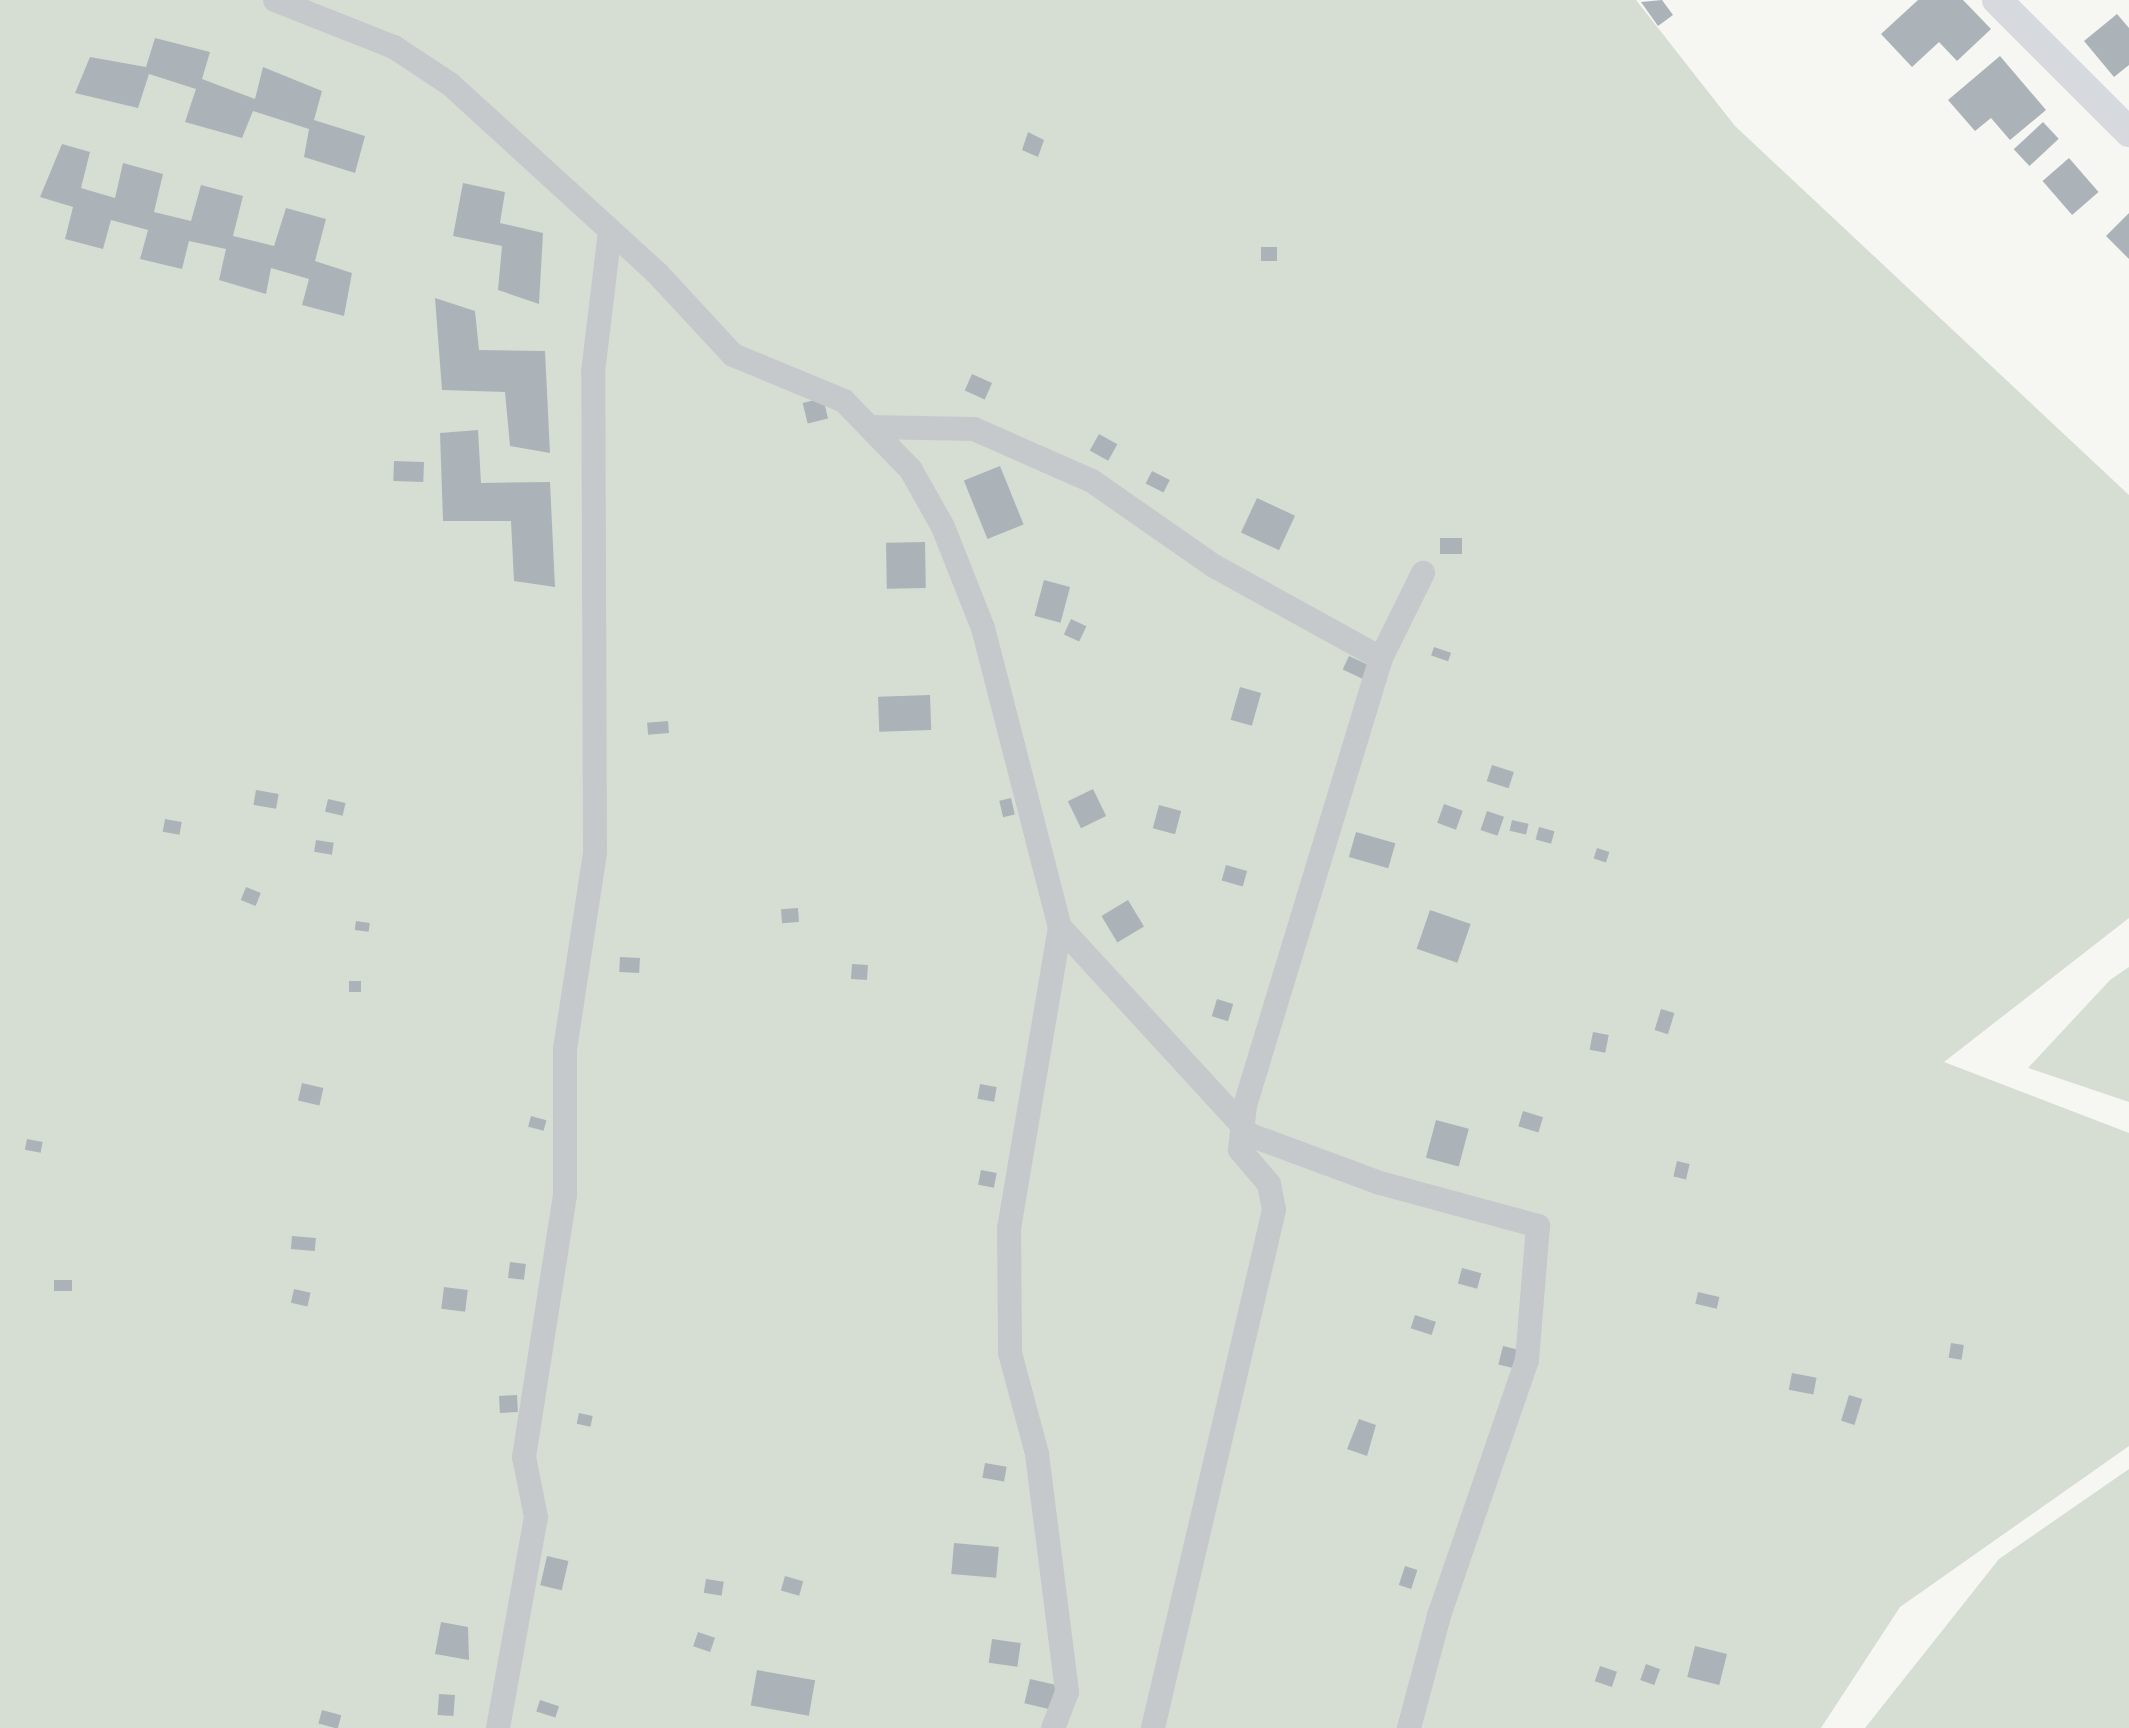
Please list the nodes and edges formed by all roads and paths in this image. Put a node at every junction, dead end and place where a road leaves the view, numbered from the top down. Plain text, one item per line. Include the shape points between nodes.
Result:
1 (275, 0) edge
2 (1997, 0) edge
3 (2129, 132) edge
4 (610, 231) junction
5 (870, 427) junction
6 (1423, 573) dead end
7 (1381, 658) junction
8 (1060, 927) junction
9 (1242, 1129) junction
10 (498, 1728) edge
11 (1053, 1728) edge
12 (1153, 1728) edge
13 (1409, 1728) edge

1 - 4 street via 425,65
2 - 3 main road
4 - 5 street via 733,355 844,401
4 - 10 street via 593,372 595,852 565,1049 565,1195 524,1457 536,1517
5 - 7 street via 974,429 1092,481 1214,566
5 - 8 street via 918,482 983,628
6 - 7 street
7 - 9 street via 1353,762 1333,798 1295,923
8 - 9 street
8 - 11 street via 1009,1228 1010,1353 1037,1454 1067,1692
9 - 12 street via 1240,1150 1269,1184 1274,1210
9 - 13 street via 1380,1183 1538,1226 1527,1360 1439,1616

